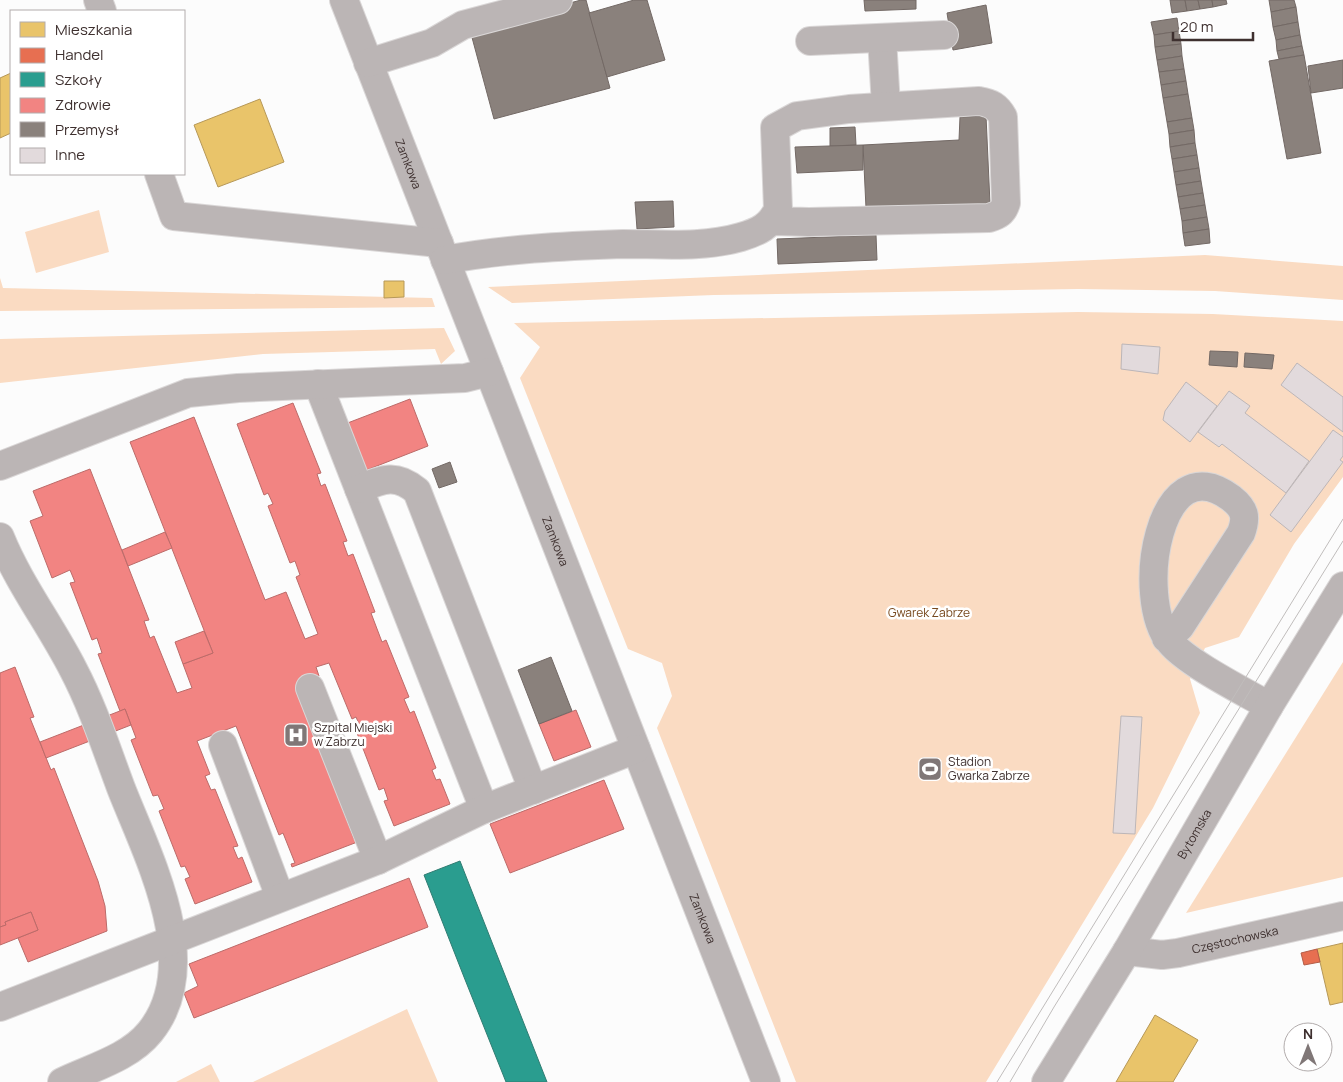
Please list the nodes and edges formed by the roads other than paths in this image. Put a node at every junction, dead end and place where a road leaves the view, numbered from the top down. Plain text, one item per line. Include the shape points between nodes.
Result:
1 (344, 0) edge
2 (558, 0) edge
3 (944, 35) dead end
4 (882, 38) junction
5 (810, 41) dead end
6 (368, 62) junction
7 (886, 106) junction
8 (160, 175) edge
9 (773, 221) junction
10 (442, 251) junction
11 (489, 372) junction
12 (318, 384) junction
13 (0, 466) edge
14 (359, 489) junction
15 (0, 537) edge
16 (1343, 586) edge
17 (1166, 638) junction
18 (310, 688) dead end
19 (1269, 706) junction
20 (223, 745) dead end
21 (636, 749) junction
22 (533, 790) junction
23 (484, 809) junction
24 (378, 860) junction
25 (280, 897) junction
26 (1343, 916) edge
27 (170, 940) junction
28 (1127, 951) junction
29 (0, 1007) edge
30 (62, 1082) edge
31 (766, 1082) edge
32 (1046, 1082) edge

1 - 6 street, Zamkowa
2 - 6 street via 463,25 432,43
3 - 4 street
4 - 5 street
4 - 7 street
6 - 10 street, Zamkowa
7 - 9 street via 796,116 775,128 778,209
7 - 9 street via 979,100 998,109 1003,117 1004,211 989,218
8 - 10 street via 174,216
9 - 10 street via 761,230 726,241 476,254
10 - 11 street, Zamkowa
11 - 12 street via 465,378
11 - 21 street, Zamkowa
12 - 13 street via 188,393
12 - 14 street
14 - 22 street via 394,479 406,481 417,491
14 - 23 street
15 - 27 street via 24,587 82,686 168,911
16 - 19 street, Bytomska
17 - 17 street via 1153,588 1157,537 1167,512 1182,493 1195,487 1219,489 1245,512 1241,533 1180,627
17 - 19 street via 1179,651
18 - 24 street
19 - 28 street, Bytomska
20 - 25 street
21 - 22 street
21 - 31 street, Zamkowa
22 - 23 street
23 - 24 street
24 - 25 street
25 - 27 street
26 - 28 street, Częstochowska via 1178,953 1162,955
27 - 29 street
27 - 30 street via 172,974 168,998 151,1031 134,1048
28 - 32 street, Bytomska

